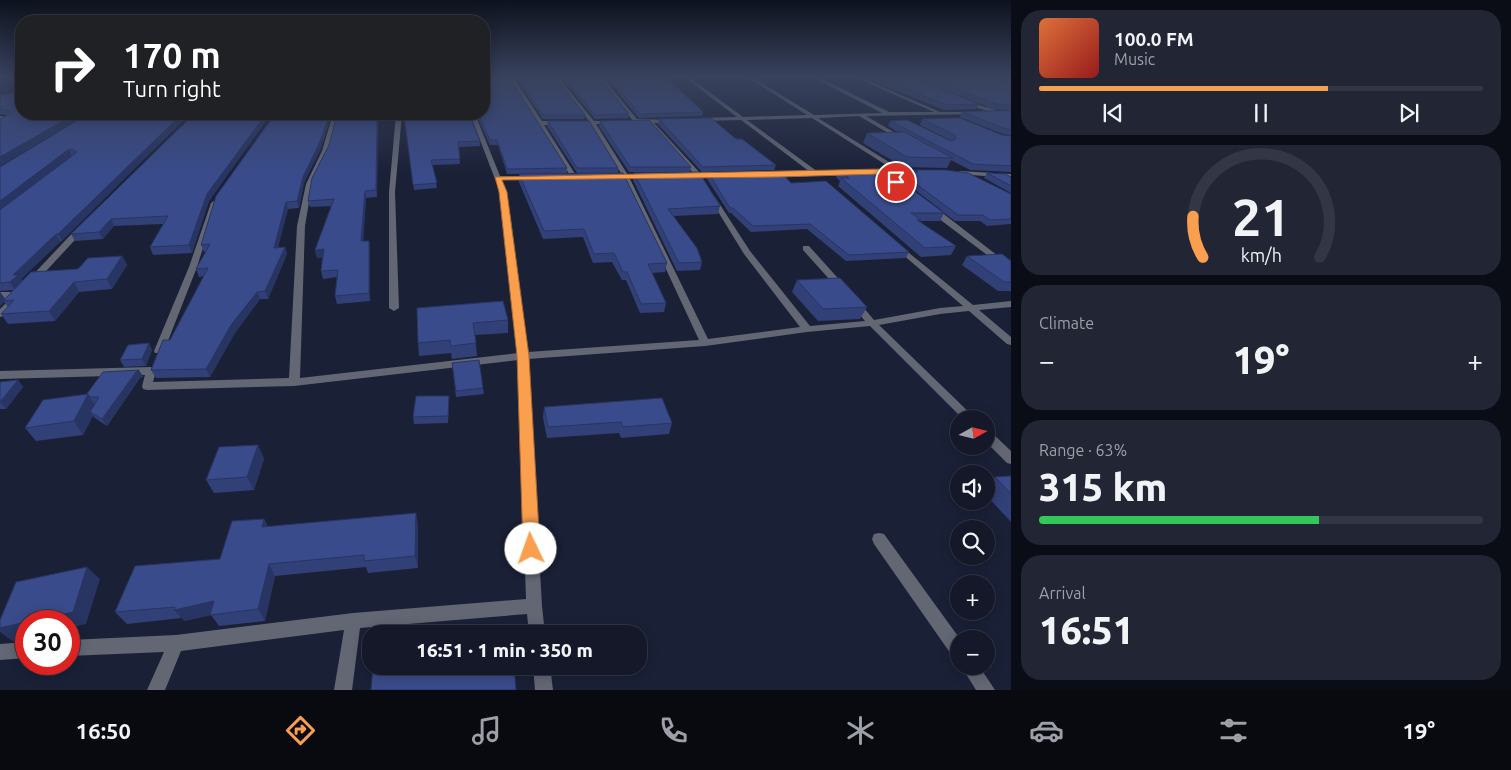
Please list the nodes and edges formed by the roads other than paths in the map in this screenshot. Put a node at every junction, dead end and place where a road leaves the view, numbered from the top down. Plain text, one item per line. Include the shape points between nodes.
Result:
1 (531, 109) edge
2 (582, 109) edge
3 (626, 109) edge
4 (729, 109) edge
5 (801, 109) edge
6 (878, 109) edge
7 (933, 109) edge
8 (988, 109) edge
9 (997, 112) junction
10 (1011, 112) edge
11 (887, 114) junction
12 (944, 114) junction
13 (859, 115) junction
14 (1011, 116) edge
15 (813, 117) junction
16 (0, 118) edge
17 (333, 120) edge
18 (398, 120) edge
19 (474, 120) edge
20 (697, 120) edge
21 (743, 120) junction
22 (627, 121) edge
23 (636, 121) junction
24 (650, 121) junction
25 (678, 121) edge
26 (960, 121) edge
27 (574, 122) edge
28 (592, 122) junction
29 (618, 122) edge
30 (905, 122) edge
31 (0, 123) edge
32 (539, 123) junction
33 (565, 123) edge
34 (909, 142) edge
35 (958, 170) edge
36 (882, 171) junction
37 (900, 171) junction
38 (934, 171) edge
39 (854, 172) edge
40 (863, 172) edge
41 (951, 172) edge
42 (817, 174) junction
43 (966, 174) junction
44 (758, 175) edge
45 (653, 176) edge
46 (681, 176) edge
47 (700, 176) junction
48 (729, 176) edge
49 (1011, 176) edge
50 (574, 177) junction
51 (583, 177) edge
52 (600, 177) edge
53 (626, 177) junction
54 (497, 178) junction
55 (536, 178) edge
56 (565, 178) edge
57 (824, 181) edge
58 (981, 182) edge
59 (897, 183) edge
60 (705, 185) edge
61 (710, 193) edge
62 (219, 195) edge
63 (928, 206) edge
64 (88, 221) edge
65 (890, 239) edge
66 (806, 248) dead end
67 (1011, 270) edge
68 (0, 295) edge
69 (19, 295) junction
70 (1011, 304) edge
71 (394, 308) dead end
72 (972, 308) junction
73 (0, 314) edge
74 (872, 323) junction
75 (807, 329) junction
76 (1011, 342) edge
77 (705, 343) junction
78 (523, 356) junction
79 (151, 371) junction
80 (0, 375) edge
81 (294, 382) junction
82 (961, 410) edge
83 (995, 443) edge
84 (1011, 459) edge
85 (879, 539) dead end
86 (534, 606) junction
87 (353, 621) junction
88 (536, 625) edge
89 (950, 638) edge
90 (176, 643) junction
91 (80, 647) edge
92 (15, 651) edge
93 (0, 652) edge
94 (542, 675) edge
95 (976, 675) edge
96 (156, 690) edge
97 (343, 690) edge
98 (544, 690) edge
99 (986, 690) edge

1 - 32 street
2 - 28 street
3 - 23 street
4 - 21 street
5 - 15 street
6 - 11 street
7 - 12 street
8 - 9 street
9 - 10 street
9 - 12 street
9 - 14 street
11 - 12 street
11 - 13 street
11 - 30 street
12 - 26 street
13 - 15 street
13 - 34 street
15 - 21 street
15 - 37 street
16 - 31 street via 10,118
17 - 81 street via 325,151 309,184 301,226
18 - 71 street via 392,192
19 - 54 street
20 - 21 street
21 - 42 street
22 - 23 street
23 - 24 street
24 - 25 street
24 - 47 street
27 - 28 street
28 - 29 street
28 - 53 street
32 - 33 street
32 - 50 street
35 - 43 street
36 - 37 street
36 - 40 street
36 - 59 street
37 - 38 street
39 - 42 street
41 - 43 street
42 - 44 street
42 - 57 street
43 - 49 street
43 - 58 street
45 - 53 street
46 - 47 street
47 - 48 street
47 - 60 street
50 - 51 street
50 - 56 street
52 - 53 street
53 - 77 street
54 - 55 street
54 - 78 street via 503,192
61 - 75 street via 747,252
62 - 79 street
63 - 67 street
64 - 69 street
65 - 72 street
66 - 74 street
68 - 69 street
69 - 73 street
70 - 72 street
72 - 74 street
72 - 76 street
74 - 75 street
74 - 82 street
75 - 77 street
77 - 78 street
78 - 81 street
78 - 86 street
79 - 80 street
79 - 81 street via 147,386
83 - 84 street
85 - 89 street
86 - 87 street
86 - 88 street
87 - 90 street
87 - 97 street
90 - 91 street
90 - 96 street
92 - 93 street
94 - 98 street
95 - 99 street

